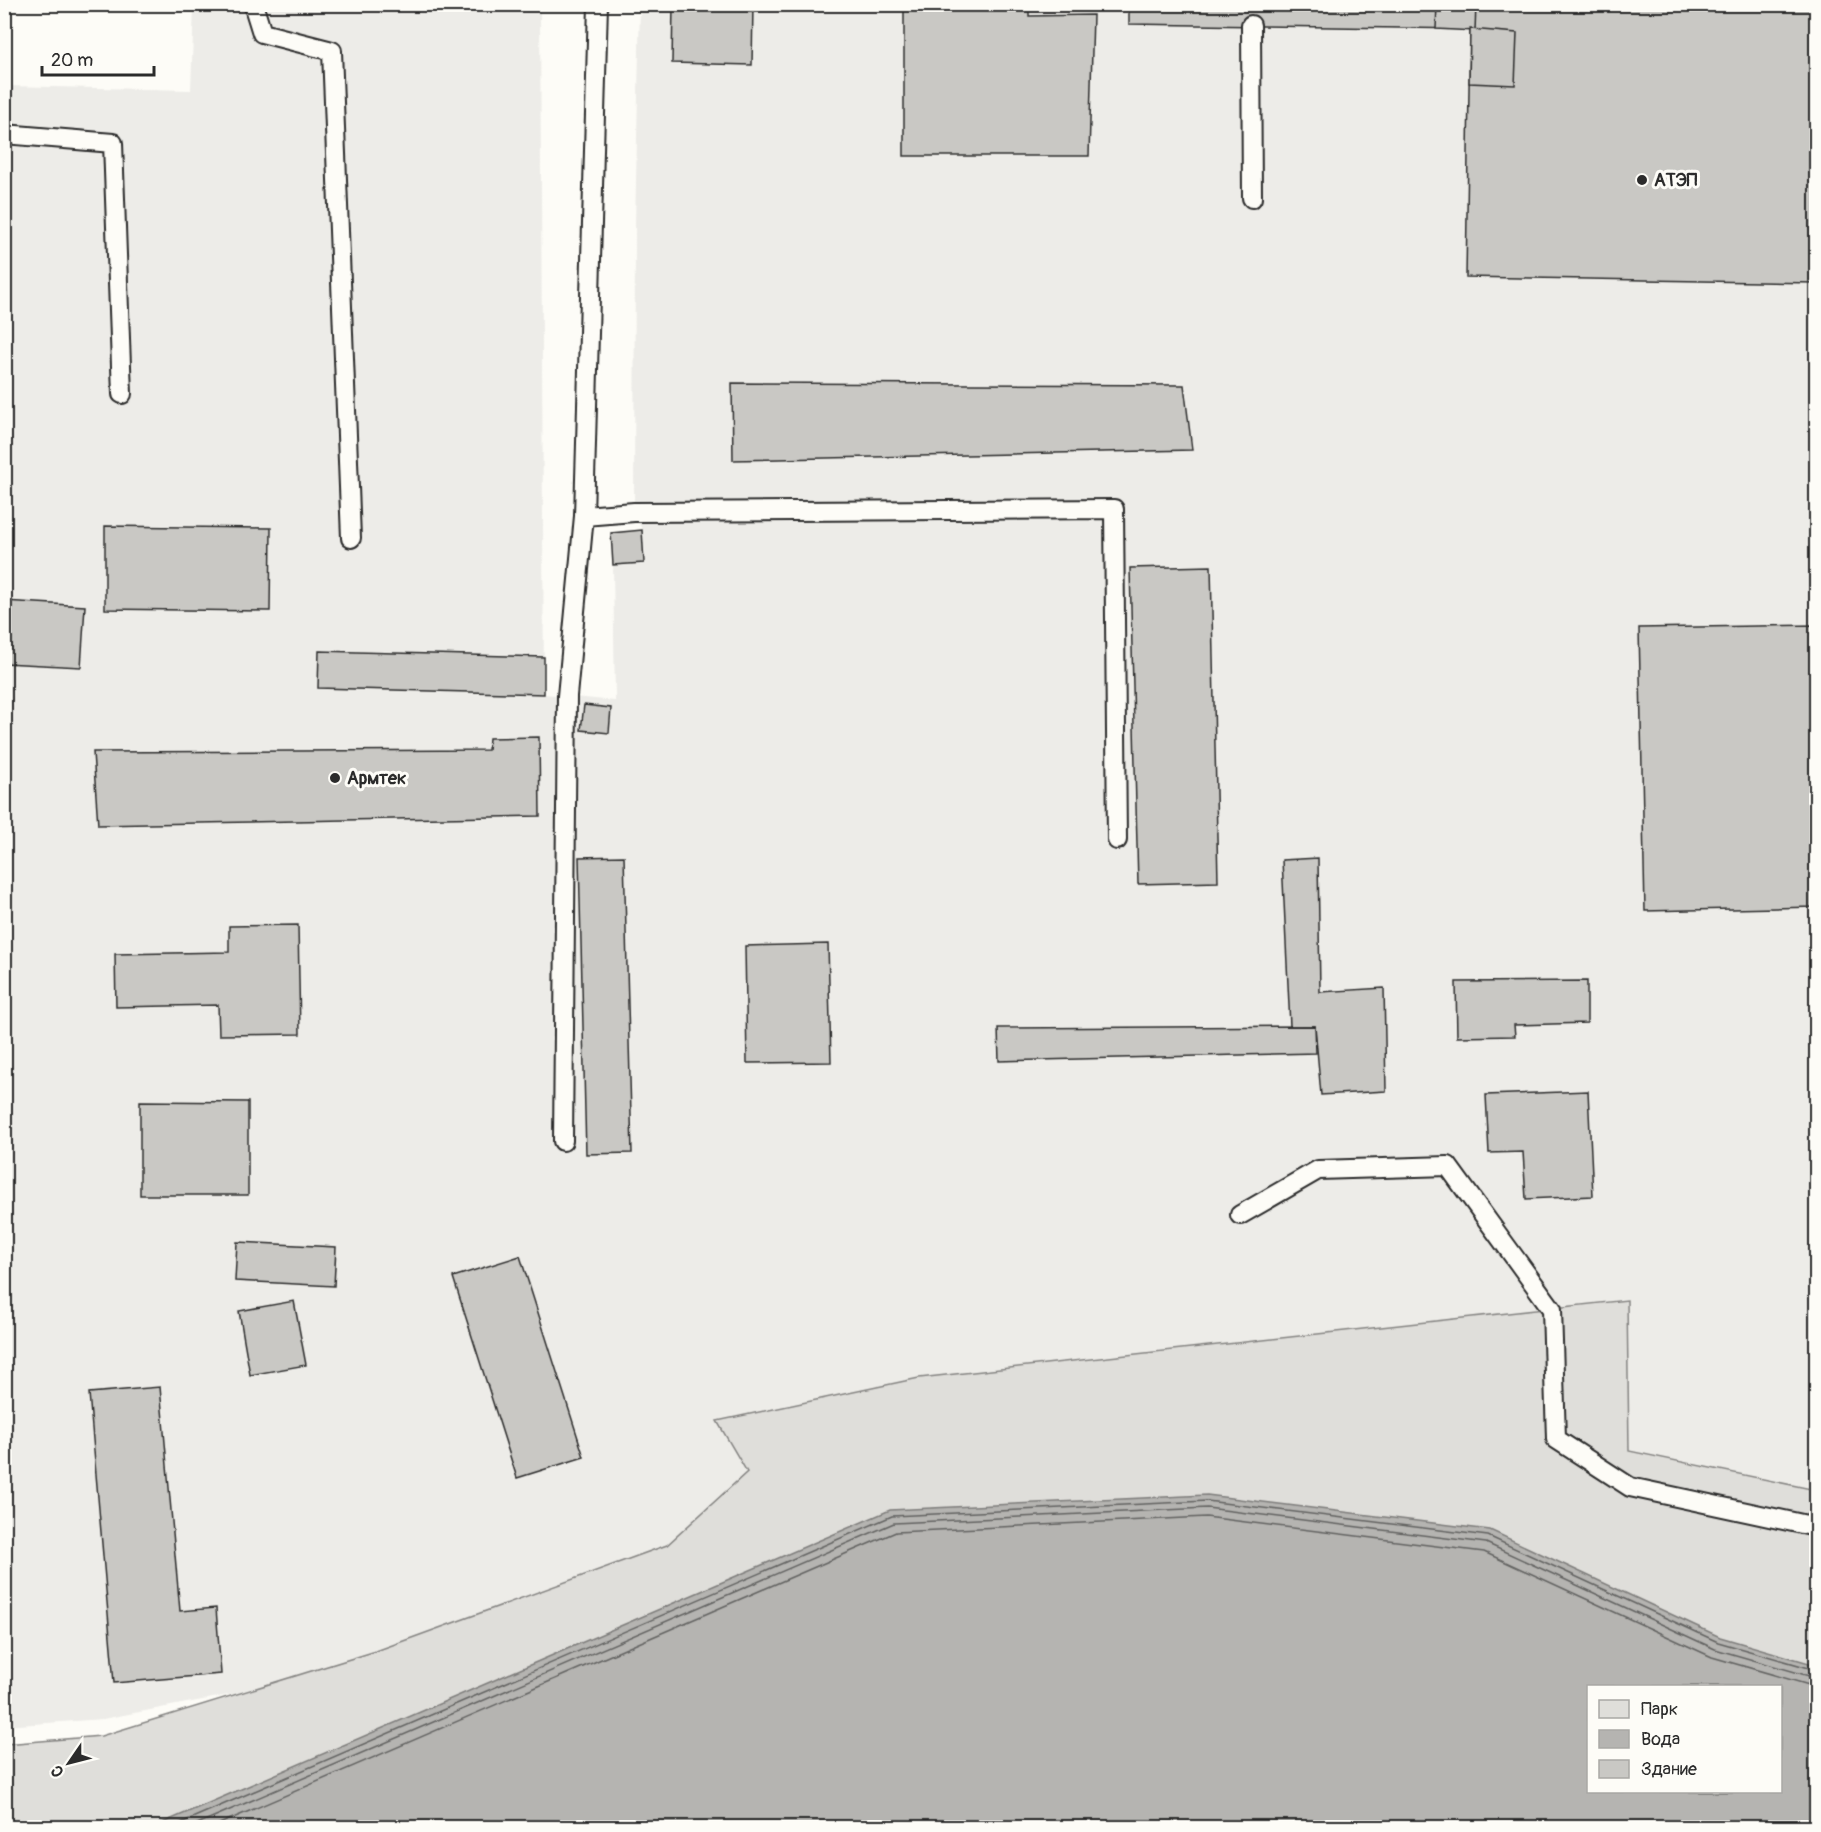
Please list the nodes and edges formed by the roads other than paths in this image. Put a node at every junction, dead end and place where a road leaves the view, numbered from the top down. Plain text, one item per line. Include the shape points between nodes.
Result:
1 (252, 4) edge
2 (598, 4) edge
3 (1251, 26) dead end
4 (4, 134) edge
5 (1252, 198) dead end
6 (122, 394) dead end
7 (584, 516) junction
8 (351, 538) dead end
9 (1117, 840) dead end
10 (563, 1141) dead end
11 (1240, 1215) dead end
12 (1816, 1527) edge

1 - 8 lane via 262,33 332,51
2 - 7 lane
3 - 5 lane
4 - 6 lane via 113,144
7 - 9 lane via 645,512 1114,509
7 - 10 lane via 567,696
11 - 12 lane via 1318,1170 1448,1166 1551,1309 1556,1439 1630,1487

